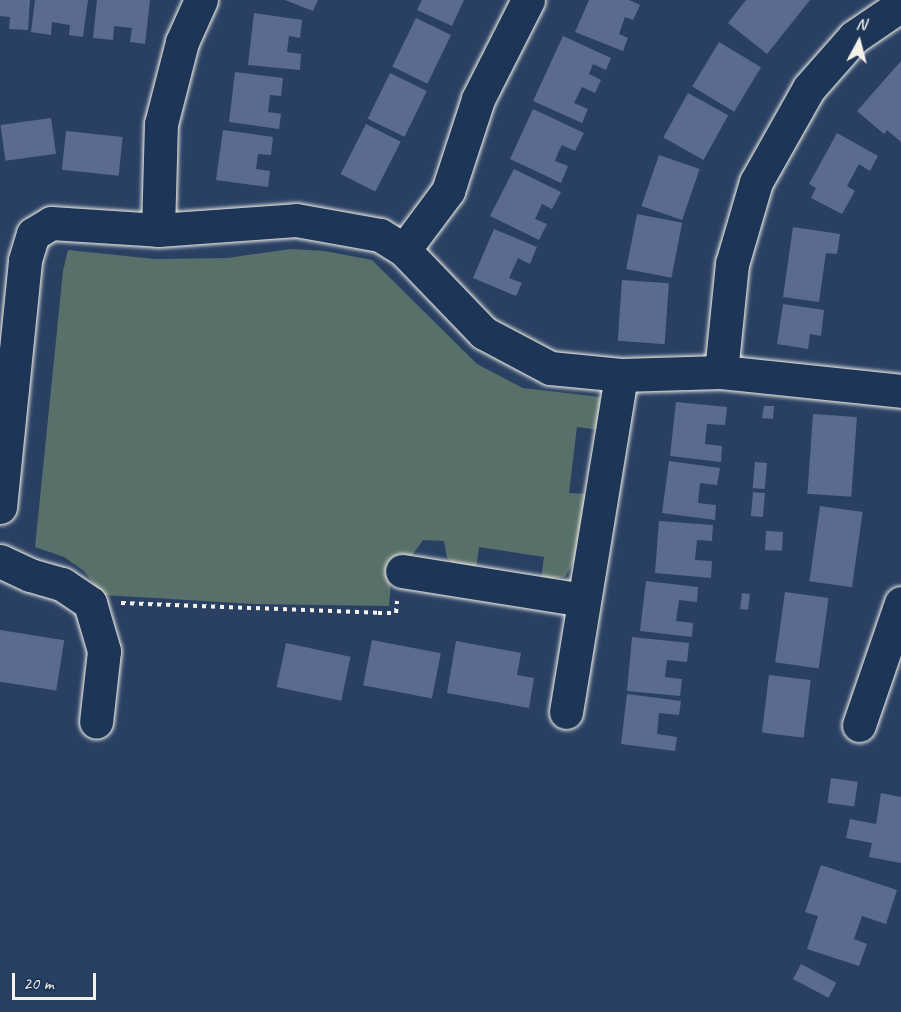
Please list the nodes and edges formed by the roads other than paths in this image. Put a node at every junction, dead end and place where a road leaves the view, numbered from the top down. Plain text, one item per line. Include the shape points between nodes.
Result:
1 (201, 0) edge
2 (528, 0) edge
3 (901, 5) edge
4 (158, 230) junction
5 (404, 250) junction
6 (721, 372) junction
7 (621, 375) junction
8 (901, 391) edge
9 (0, 507) edge
10 (0, 561) edge
11 (402, 571) road end
12 (583, 600) junction
13 (901, 603) edge
14 (566, 712) dead end
15 (96, 722) dead end
16 (859, 725) dead end

1 - 4 street via 182,42 161,124
2 - 5 street via 478,99 448,191
3 - 6 street via 854,37 809,88 756,182 732,264
4 - 5 street via 296,220 380,235
4 - 9 street via 51,223 33,234 25,260
5 - 7 street via 484,333 550,368
6 - 7 street
6 - 8 street
7 - 12 street
10 - 15 street via 62,584 90,603 104,651
11 - 12 street
12 - 14 street
13 - 16 street

